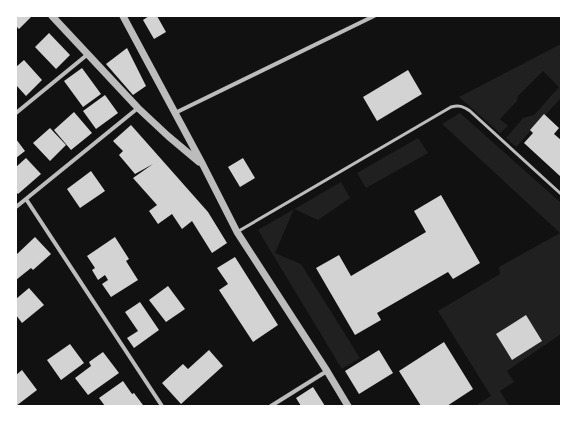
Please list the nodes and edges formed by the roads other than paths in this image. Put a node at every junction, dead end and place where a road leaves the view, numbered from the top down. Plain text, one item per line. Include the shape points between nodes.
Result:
1 (52, 16) edge
2 (374, 16) edge
3 (125, 17) edge
4 (88, 54) junction
5 (138, 108) junction
6 (16, 113) edge
7 (175, 114) junction
8 (203, 165) junction
9 (561, 194) edge
10 (26, 199) junction
11 (16, 207) edge
12 (237, 232) junction
13 (327, 371) junction
14 (162, 406) edge
15 (271, 406) edge
16 (348, 406) edge

1 - 4 street
2 - 7 street
3 - 7 street
4 - 5 street
4 - 6 street
5 - 8 street
5 - 10 street
7 - 8 street
8 - 12 street
9 - 12 lane via 470,111 458,105
10 - 11 street
10 - 14 street
12 - 13 street
13 - 15 street
13 - 16 street

